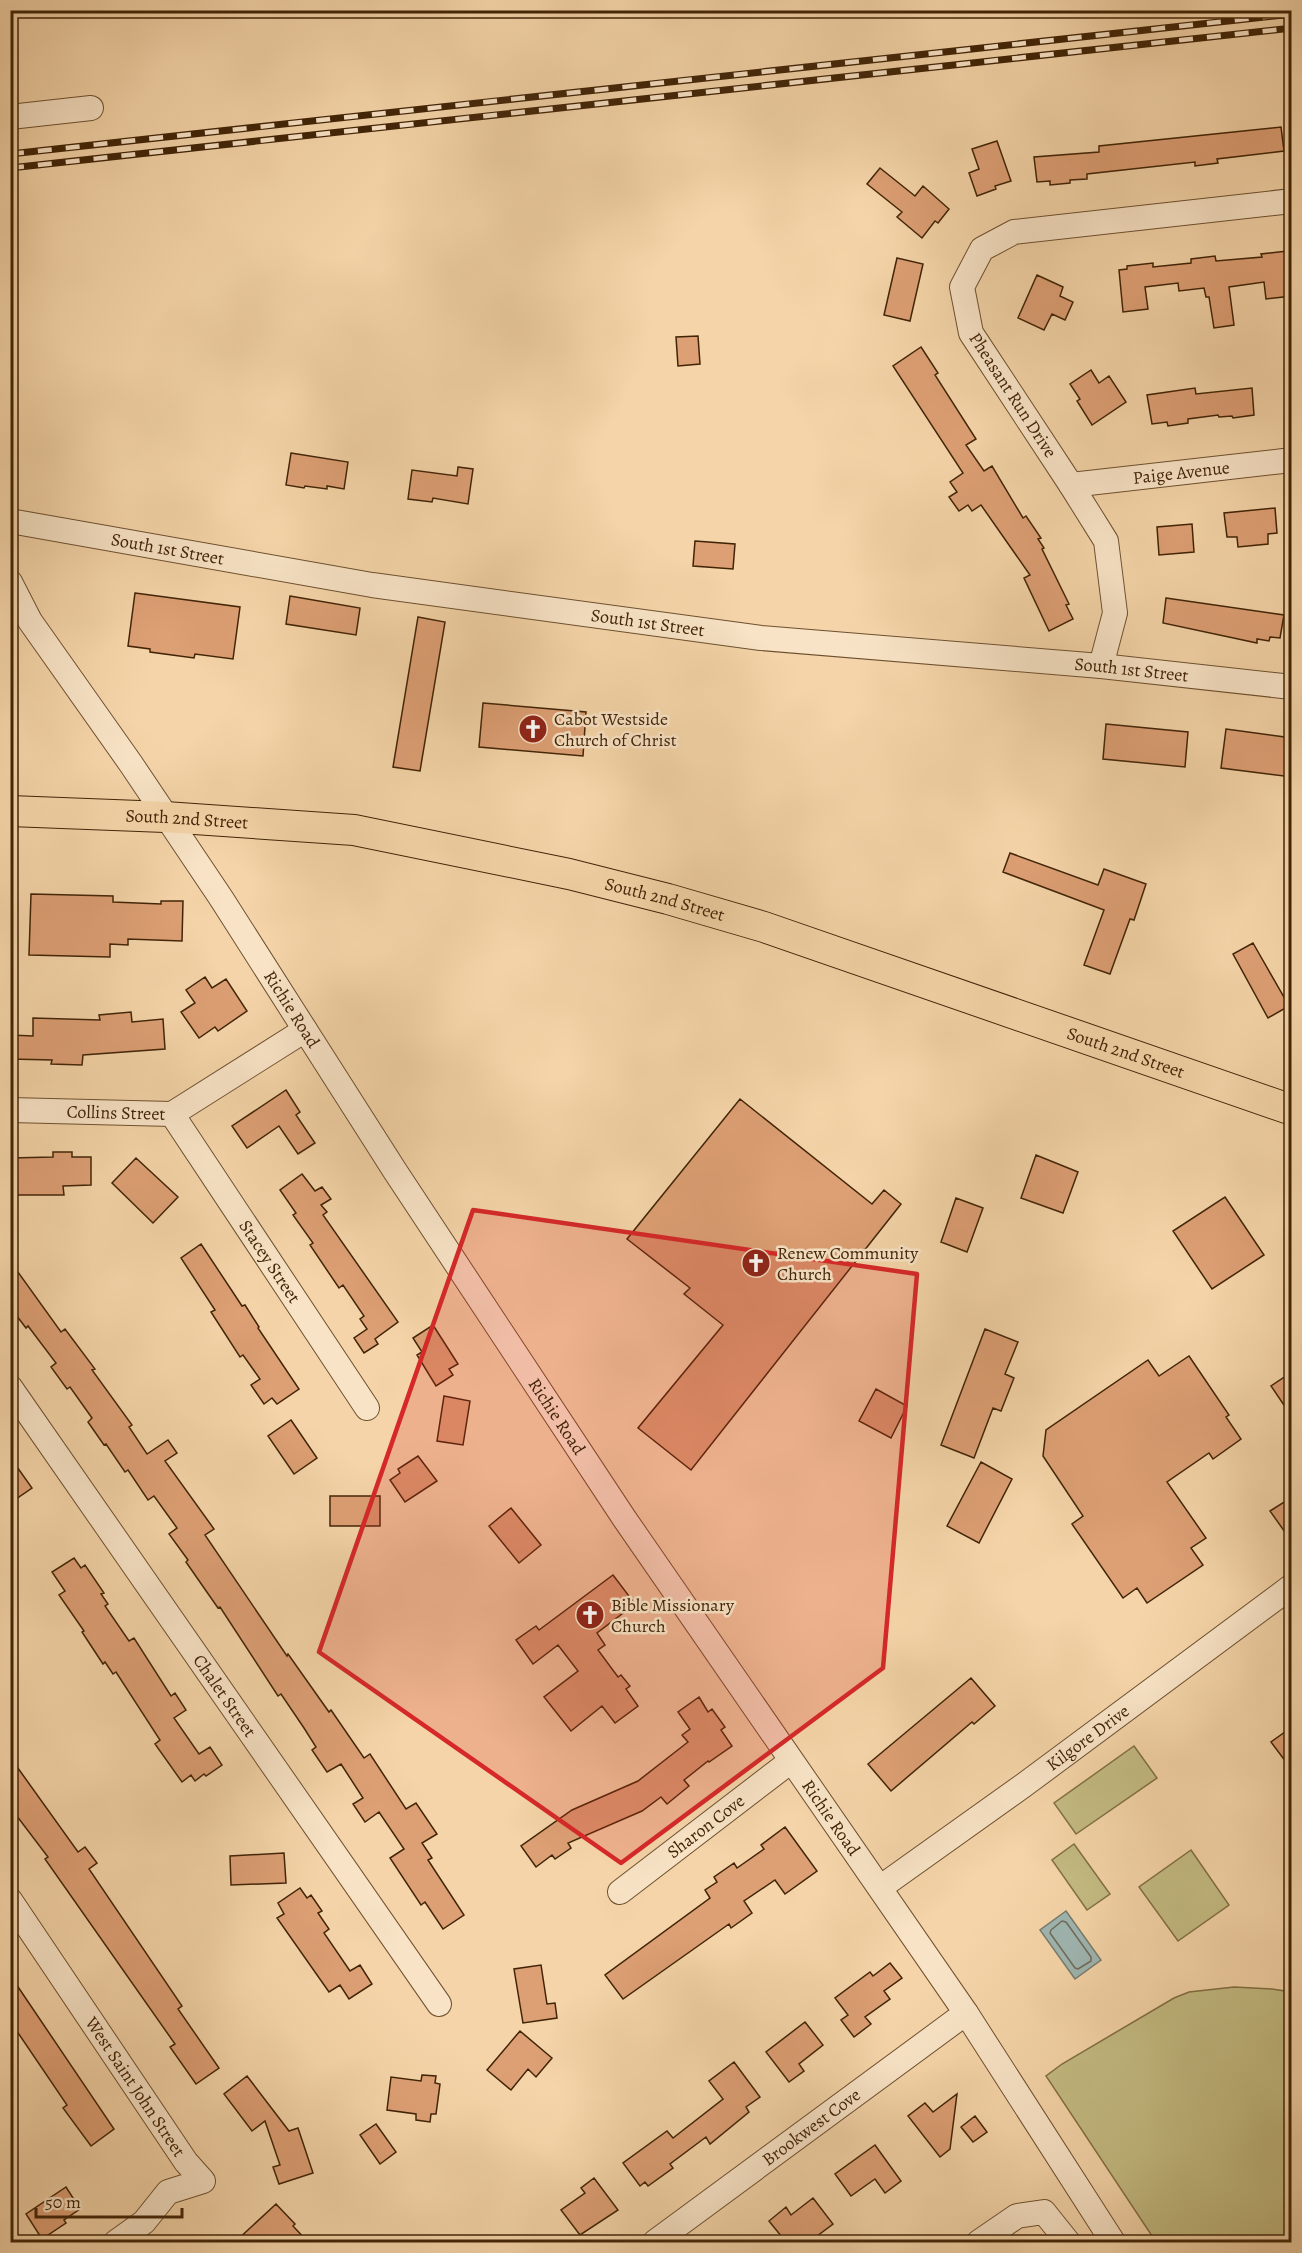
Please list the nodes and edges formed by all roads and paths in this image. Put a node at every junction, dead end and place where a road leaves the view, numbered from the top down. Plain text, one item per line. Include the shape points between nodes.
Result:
1 (91, 108) dead end
2 (10, 117) edge
3 (1292, 201) edge
4 (1292, 460) edge
5 (1071, 485) junction
6 (10, 521) edge
7 (10, 582) edge
8 (1101, 666) junction
9 (1292, 687) edge
10 (10, 811) edge
11 (165, 817) junction
12 (304, 1030) junction
13 (10, 1110) edge
14 (1292, 1110) edge
15 (172, 1114) junction
16 (10, 1387) edge
17 (368, 1408) dead end
18 (1292, 1586) edge
19 (791, 1761) junction
20 (881, 1887) junction
21 (620, 1892) dead end
22 (10, 1900) edge
23 (439, 2004) dead end
24 (966, 2013) junction
25 (116, 2242) edge
26 (655, 2242) edge
27 (979, 2242) edge
28 (1068, 2242) edge
29 (1113, 2242) edge

1 - 2 street
3 - 5 street, Pheasant Run Drive via 1014,232 982,249 962,287 971,333
4 - 5 street, Paige Avenue
5 - 8 street, Pheasant Run Drive via 1106,541 1115,614
6 - 8 street, South 1st Street via 372,585 761,638
7 - 11 street, Richie Road via 30,621
8 - 9 street, South 1st Street
10 - 11 main road, South 2nd Street
11 - 12 street, Richie Road
11 - 14 main road, South 2nd Street via 354,830 518,862 668,899 789,935
12 - 15 street, Collins Street
12 - 19 street, Richie Road via 624,1518
13 - 15 street, Collins Street
15 - 17 street, Stacey Street
16 - 23 street, Chalet Street
18 - 20 street, Kilgore Drive
19 - 20 street, Richie Road
19 - 21 street, Sharon Cove
20 - 24 street, Richie Road
22 - 25 street, West Saint John Street via 186,2162 203,2181 168,2192 144,2222
24 - 26 street, Brookwest Cove
24 - 29 street, Richie Road
27 - 28 street via 1017,2216 1044,2212

